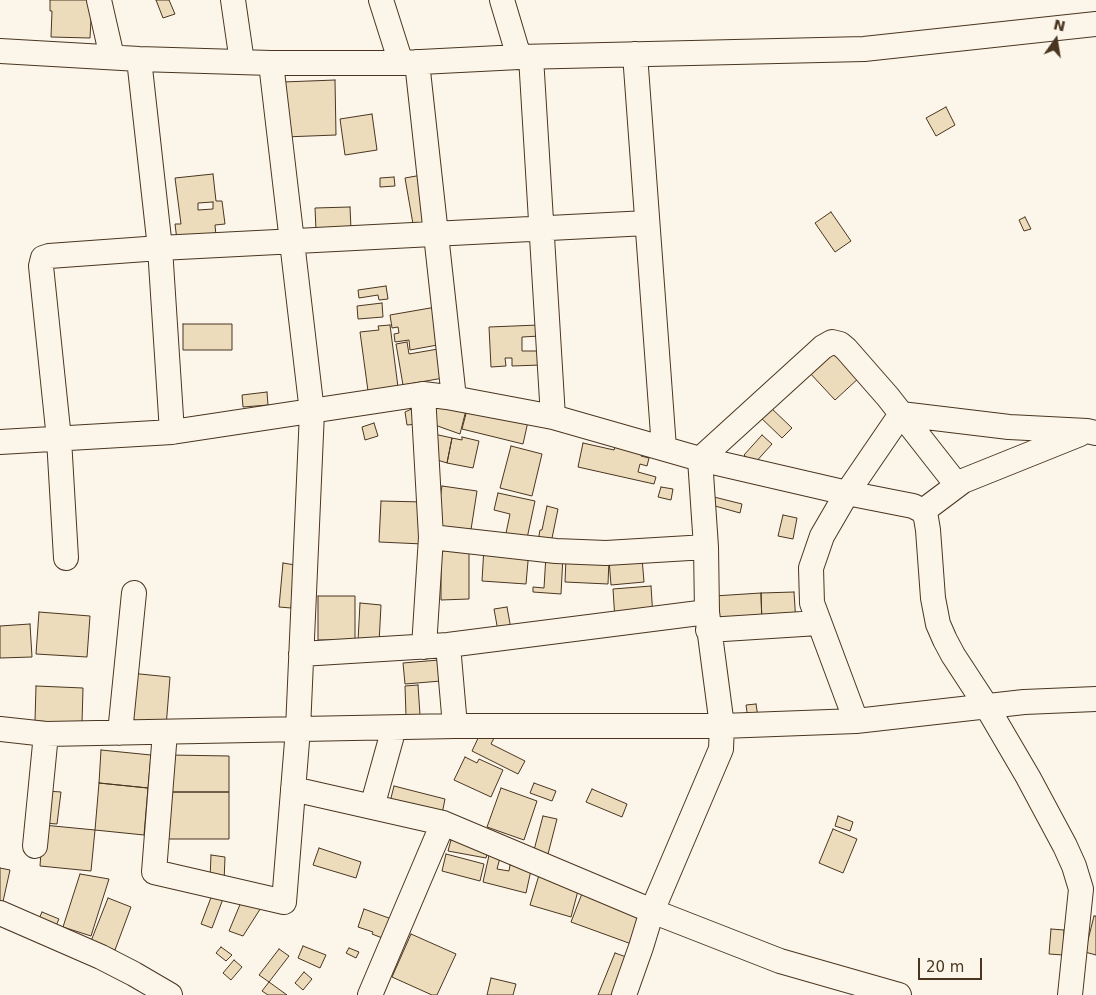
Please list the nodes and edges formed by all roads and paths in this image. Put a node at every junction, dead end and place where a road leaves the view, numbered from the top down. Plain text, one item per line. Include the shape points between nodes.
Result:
1 (99, 0) edge
2 (233, 0) edge
3 (381, 0) edge
4 (502, 0) edge
5 (1096, 24) edge
6 (0, 51) edge
7 (635, 54) junction
8 (112, 57) junction
9 (525, 57) junction
10 (139, 59) junction
11 (242, 62) junction
12 (271, 63) junction
13 (409, 63) junction
14 (647, 223) junction
15 (541, 229) junction
16 (436, 234) junction
17 (292, 241) junction
18 (160, 248) junction
19 (423, 394) junction
20 (454, 398) junction
21 (312, 412) junction
22 (901, 414) junction
23 (553, 417) junction
24 (1093, 431) edge
25 (172, 432) junction
26 (59, 439) junction
27 (0, 442) edge
28 (664, 448) junction
29 (700, 459) junction
30 (957, 485) junction
31 (847, 493) junction
32 (923, 511) junction
33 (431, 537) junction
34 (706, 548) junction
35 (66, 558) dead end
36 (134, 593) dead end
37 (708, 621) junction
38 (818, 622) junction
39 (448, 645) junction
40 (424, 647) junction
41 (302, 654) junction
42 (1096, 699) edge
43 (987, 707) junction
44 (856, 721) junction
45 (455, 726) junction
46 (722, 726) junction
47 (394, 728) junction
48 (0, 729) edge
49 (298, 729) junction
50 (165, 732) junction
51 (120, 733) junction
52 (46, 734) junction
53 (293, 789) junction
54 (372, 807) junction
55 (443, 824) junction
56 (35, 846) dead end
57 (1089, 886) edge
58 (652, 911) junction
59 (0, 914) edge
60 (167, 994) edge
61 (370, 995) edge
62 (624, 995) edge
63 (899, 995) edge
64 (1070, 995) edge

1 - 8 street
2 - 11 street
3 - 13 street
4 - 9 street
5 - 7 street via 864,49
6 - 8 street
7 - 9 street
7 - 14 street
8 - 10 street
9 - 13 street
9 - 15 street
10 - 11 street
10 - 18 street
11 - 12 street
12 - 13 street
12 - 17 street
13 - 16 street
14 - 15 street
14 - 28 street
15 - 16 street
15 - 23 street
16 - 17 street
16 - 20 street
17 - 18 street
17 - 21 street
18 - 25 street
18 - 26 street via 43,258 41,266
19 - 20 street
19 - 21 street
19 - 33 street
20 - 23 street
21 - 25 street
21 - 41 street
22 - 24 street via 1009,427
22 - 29 street via 846,349 832,342
22 - 30 street
22 - 31 street
23 - 28 street
24 - 30 street
25 - 26 street
26 - 27 street
26 - 35 street
28 - 29 street
29 - 31 street
29 - 34 street
30 - 32 street
31 - 32 street via 914,506
31 - 38 street via 822,536 811,568 812,603
32 - 43 street via 938,624 953,655
33 - 34 street via 556,551 606,553
33 - 40 street
34 - 37 street
36 - 51 street
37 - 38 street
37 - 39 street
37 - 46 street
38 - 44 street
39 - 40 street
39 - 45 street
40 - 41 street
41 - 49 street
42 - 43 street
43 - 44 street
43 - 57 street via 1074,866
44 - 46 street
45 - 46 street
45 - 47 street
46 - 58 street via 721,749
47 - 49 street
47 - 54 street
48 - 52 street
49 - 50 street
49 - 53 street
50 - 51 street
50 - 53 street via 154,872 284,902
51 - 52 street
52 - 56 street
53 - 54 street
54 - 55 street
55 - 58 street
55 - 61 street
57 - 64 street
58 - 62 street
58 - 63 street via 780,960
59 - 60 street via 101,957

